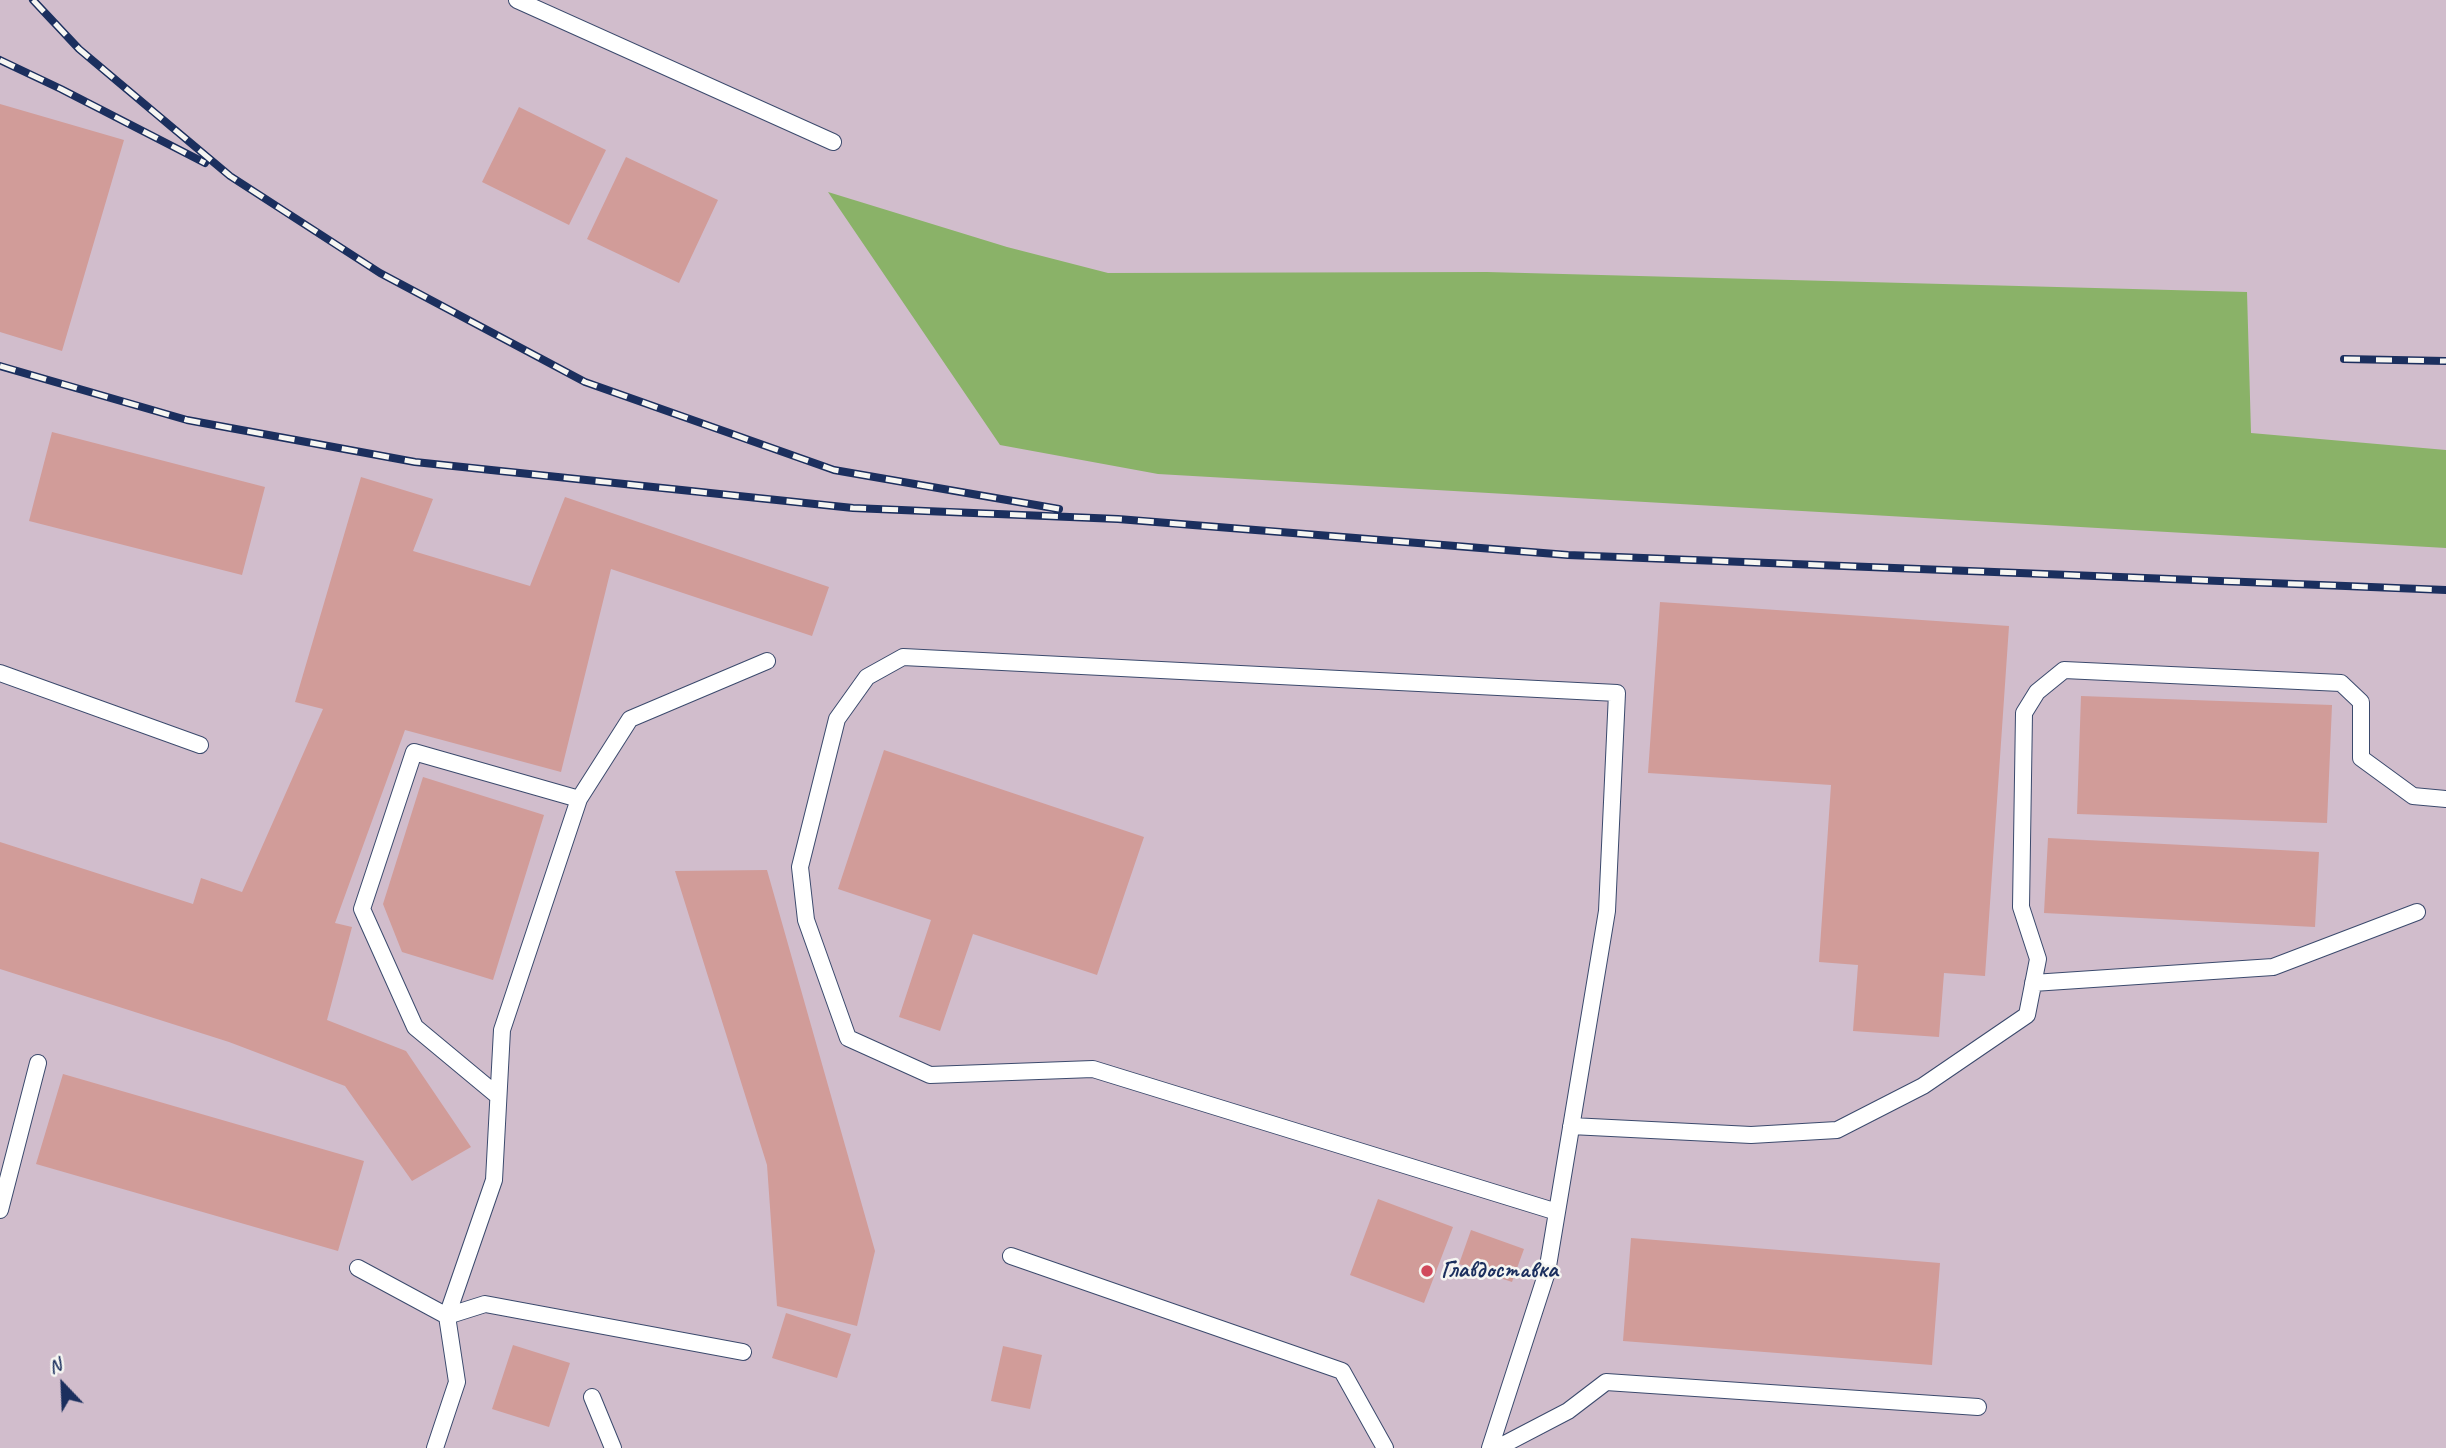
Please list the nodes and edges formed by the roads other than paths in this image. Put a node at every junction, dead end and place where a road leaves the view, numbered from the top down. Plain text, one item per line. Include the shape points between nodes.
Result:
1 (517, 0) edge
2 (833, 142) dead end
3 (767, 661) dead end
4 (0, 673) edge
5 (200, 745) dead end
6 (579, 799) junction
7 (2446, 799) edge
8 (2417, 912) dead end
9 (2034, 984) junction
10 (38, 1063) dead end
11 (498, 1096) junction
12 (1571, 1126) junction
13 (0, 1210) edge
14 (1558, 1212) junction
15 (1010, 1256) dead end
16 (358, 1268) dead end
17 (447, 1316) junction
18 (743, 1352) dead end
19 (592, 1397) dead end
20 (1979, 1407) dead end
21 (435, 1448) edge
22 (613, 1448) edge
23 (1385, 1448) edge
24 (1490, 1448) edge
25 (1497, 1448) edge

1 - 2 lane
3 - 6 lane via 631,719
4 - 5 lane
6 - 11 lane via 502,1030
6 - 11 lane via 414,752 362,909 415,1027
7 - 9 lane via 2413,796 2361,758 2361,702 2341,683 2064,670 2037,692 2024,713 2021,906 2038,959
8 - 9 lane via 2273,967
9 - 12 lane via 2027,1015 1923,1086 1837,1130 1751,1135
10 - 13 lane
11 - 17 lane via 494,1180
12 - 14 lane
12 - 14 lane via 1607,911 1616,693 903,657 867,677 837,719 800,867 806,920 848,1038 930,1075 1093,1069
14 - 24 lane via 1547,1272
15 - 23 lane via 1342,1371
16 - 17 lane
17 - 18 lane via 485,1304
17 - 21 lane via 457,1382
19 - 22 lane
20 - 25 lane via 1605,1382 1568,1411

